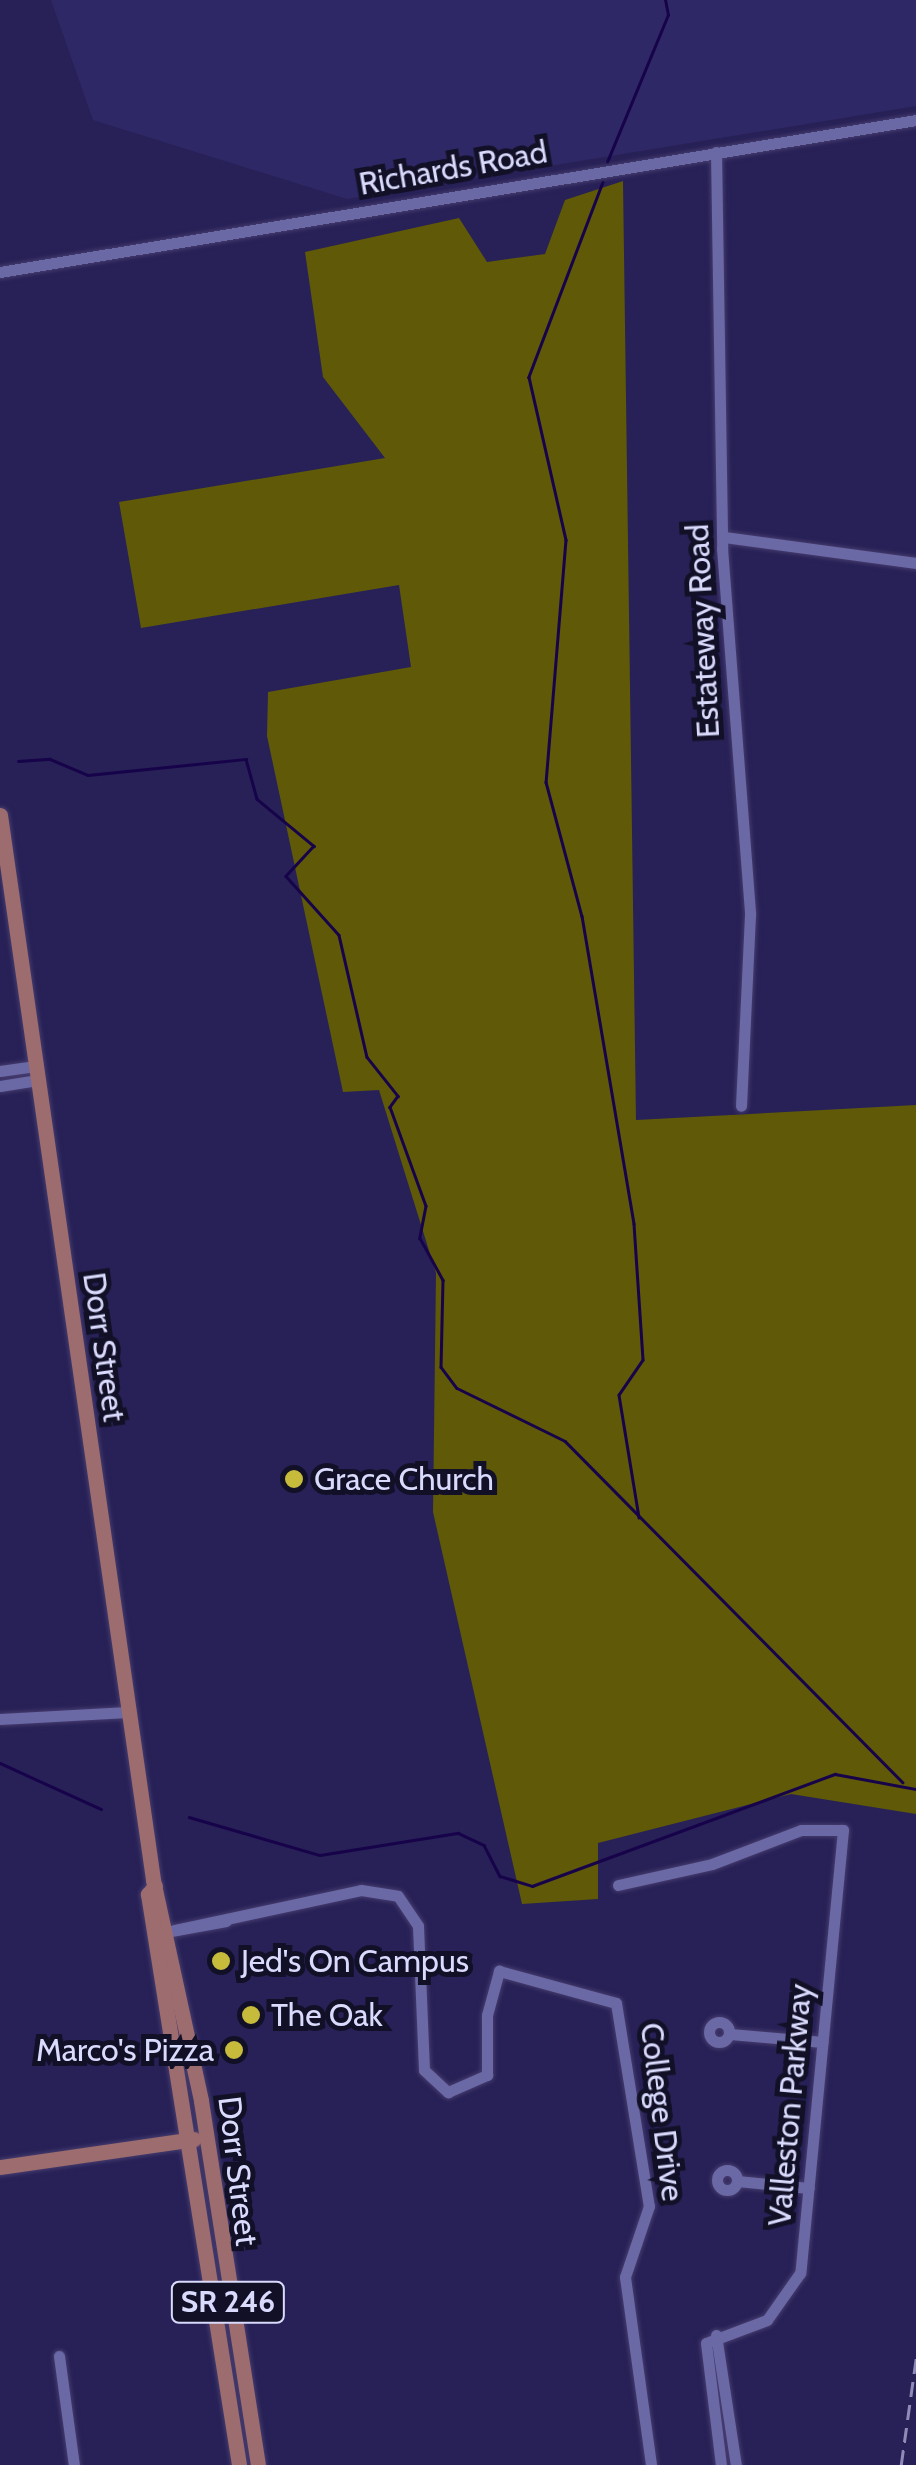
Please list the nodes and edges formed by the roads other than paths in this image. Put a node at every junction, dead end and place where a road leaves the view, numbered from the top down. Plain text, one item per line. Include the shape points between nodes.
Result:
1 (916, 120) edge
2 (716, 152) junction
3 (0, 272) edge
4 (724, 537) junction
5 (916, 563) edge
6 (0, 815) edge
7 (8, 929) edge
8 (0, 1071) edge
9 (37, 1073) junction
10 (0, 1086) edge
11 (741, 1106) dead end
12 (128, 1712) junction
13 (0, 1719) edge
14 (618, 1885) dead end
15 (154, 1886) junction
16 (172, 1930) junction
17 (730, 2034) dead end
18 (823, 2042) junction
19 (202, 2138) junction
20 (185, 2140) junction
21 (0, 2167) edge
22 (737, 2181) dead end
23 (809, 2188) junction
24 (716, 2335) junction
25 (59, 2356) dead end
26 (730, 2423) junction
27 (715, 2426) junction
28 (74, 2465) edge
29 (239, 2465) edge
30 (258, 2465) edge
31 (651, 2465) edge
32 (721, 2465) edge
33 (736, 2465) edge

1 - 2 street, Richards Road
2 - 3 street, Richards Road
2 - 4 street, Estateway Road
4 - 5 street
4 - 11 street, Estateway Road via 750,896
6 - 7 main road, Dorr Street / SR 246
7 - 9 main road, Dorr Street / SR 246
8 - 9 street
9 - 10 street
9 - 12 main road, Dorr Street / SR 246
12 - 13 street
12 - 15 main road, Dorr Street / SR 246
14 - 18 street, Valleston Parkway via 712,1864 800,1830 844,1830
15 - 16 main road, Dorr Street / SR 246
15 - 20 main road, Dorr Street / SR 246 via 148,1894
16 - 19 main road, Dorr Street / SR 246
16 - 31 street, College Drive via 361,1890 398,1896 418,1926 424,2070 448,2092 487,2076 486,2016 499,1971 616,2003 650,2206 626,2277
17 - 18 street
18 - 23 street, Valleston Parkway
19 - 20 main road
19 - 30 main road, Dorr Street / SR 246
20 - 21 main road
20 - 29 main road, Dorr Street / SR 246
22 - 23 street
23 - 24 street, Valleston Parkway via 800,2273 786,2302 758,2325
24 - 26 street
24 - 27 street via 704,2350
25 - 28 street
26 - 27 street
26 - 33 street
27 - 32 street

